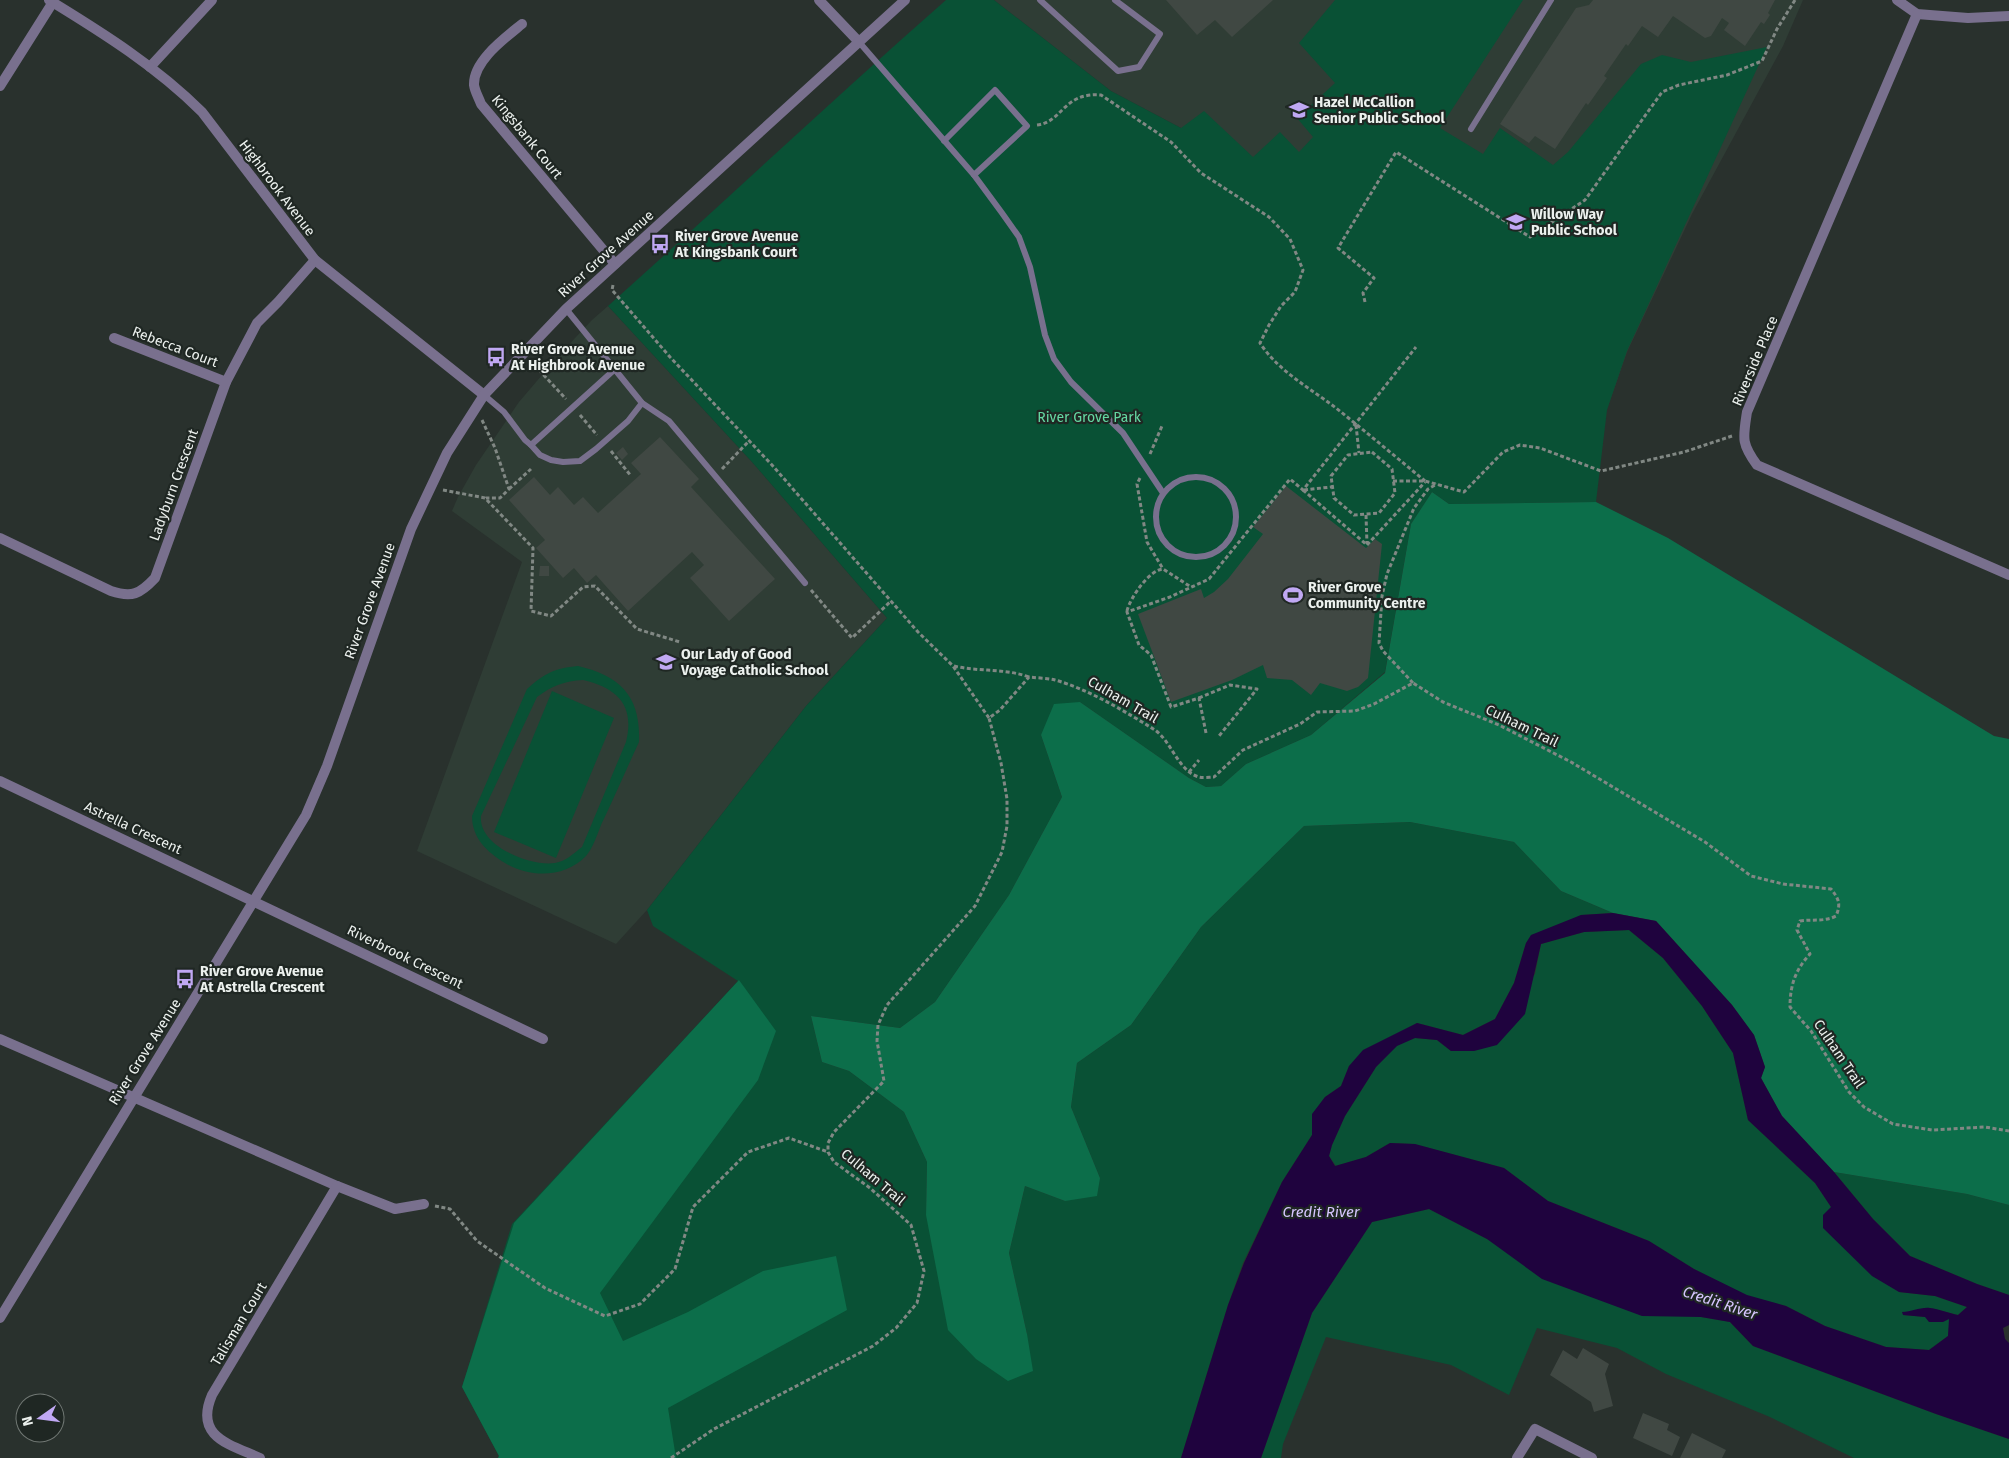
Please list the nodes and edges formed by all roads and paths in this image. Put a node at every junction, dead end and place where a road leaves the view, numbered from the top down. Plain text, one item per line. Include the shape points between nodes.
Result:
1 (212, 0) edge
2 (819, 0) edge
3 (905, 0) edge
4 (1040, 0) edge
5 (1115, 0) edge
6 (1551, 0) edge
7 (1795, 0) edge
8 (1898, 0) edge
9 (51, 1) edge
10 (1917, 14) junction
11 (2009, 16) edge
12 (522, 24) dead end
13 (859, 42) junction
14 (150, 66) junction
15 (0, 86) edge
16 (1027, 126) junction
17 (1471, 129) dead end
18 (944, 140) junction
19 (974, 175) junction
20 (315, 260) junction
21 (615, 264) junction
22 (1365, 302) dead end
23 (566, 309) junction
24 (114, 338) dead end
25 (1416, 347) dead end
26 (539, 370) dead end
27 (614, 370) junction
28 (226, 382) junction
29 (484, 394) junction
30 (642, 403) junction
31 (573, 407) junction
32 (476, 408) junction
33 (1356, 424) junction
34 (1162, 426) dead end
35 (1744, 431) junction
36 (749, 441) junction
37 (604, 443) junction
38 (530, 445) junction
39 (1359, 454) junction
40 (531, 468) dead end
41 (1146, 468) junction
42 (631, 476) dead end
43 (715, 476) junction
44 (1393, 481) junction
45 (1425, 481) junction
46 (1438, 483) junction
47 (1331, 487) junction
48 (430, 488) junction
49 (509, 489) junction
50 (1303, 490) junction
51 (1162, 493) junction
52 (485, 498) junction
53 (1366, 515) junction
54 (0, 538) edge
55 (1367, 545) junction
56 (1163, 569) junction
57 (2009, 575) edge
58 (805, 583) joint
59 (1191, 587) junction
60 (891, 601) junction
61 (1127, 612) junction
62 (680, 642) dead end
63 (953, 666) junction
64 (1029, 677) junction
65 (1413, 683) junction
66 (1199, 698) junction
67 (990, 718) junction
68 (1206, 733) dead end
69 (1219, 736) dead end
70 (1199, 760) dead end
71 (1189, 772) junction
72 (0, 781) edge
73 (255, 901) junction
74 (0, 1039) edge
75 (543, 1039) dead end
76 (133, 1098) junction
77 (2009, 1132) edge
78 (828, 1152) junction
79 (337, 1186) junction
80 (424, 1204) joint
81 (0, 1318) edge
82 (260, 1458) edge
83 (671, 1458) edge
84 (1517, 1458) edge
85 (1592, 1458) edge

1 - 14 street
2 - 13 street
3 - 13 street, River Grove Avenue
4 - 5 lane via 1118,71 1139,66 1160,34
6 - 17 lane
7 - 22 path via 1762,61 1726,75 1662,92 1585,200 1530,236 1396,152 1338,248 1374,278 1363,293
8 - 10 street
9 - 14 street, Highbrook Avenue
9 - 15 street
10 - 11 street via 1968,18
10 - 35 street, Riverside Place via 1748,412
12 - 21 street, Kingsbank Court via 494,46 476,71 474,85 477,94 481,104
13 - 18 lane
13 - 21 street, River Grove Avenue
14 - 20 street, Highbrook Avenue via 202,112
16 - 18 lane via 995,90
16 - 19 lane
16 - 33 path via 1046,124 1074,99 1088,94 1101,95 1171,142 1201,173 1269,217 1290,239 1303,270 1295,292 1281,306 1260,343 1267,354
18 - 19 lane
19 - 41 lane via 1019,237 1054,359 1071,382 1123,433
20 - 28 street, Ladyburn Crescent via 257,323
20 - 29 street, Highbrook Avenue
21 - 23 street, River Grove Avenue
21 - 36 path via 612,290
23 - 27 lane
23 - 29 street, River Grove Avenue
24 - 28 street, Rebecca Court
25 - 33 path
26 - 31 path
27 - 30 lane
27 - 31 lane
28 - 54 street, Ladyburn Crescent via 155,578 142,591 125,595 111,591
29 - 32 street, River Grove Avenue
29 - 38 lane via 504,412
30 - 37 lane
30 - 43 lane via 669,421
31 - 37 path
31 - 38 lane
32 - 48 street, River Grove Avenue via 447,453
32 - 49 path via 495,448
33 - 39 path
33 - 45 path
33 - 50 path
34 - 41 path
35 - 46 path via 1684,452 1601,471 1540,448 1520,445 1504,452 1464,492
35 - 57 street, Riverside Place via 1746,449 1757,465
36 - 43 path
36 - 60 path
37 - 38 lane via 580,460 564,462 540,455
37 - 42 path
39 - 44 path via 1372,452 1392,469
39 - 47 path via 1348,455 1330,476
40 - 49 path
41 - 51 lane
41 - 56 path via 1137,484 1147,542
43 - 58 lane
44 - 45 path
44 - 53 path via 1395,493 1379,513
45 - 46 path
45 - 55 path
46 - 65 path via 1428,489 1414,508 1387,574 1382,596 1379,643
47 - 50 path
47 - 53 path via 1334,498 1354,516
48 - 52 path
48 - 73 street, River Grove Avenue via 395,571 316,794
49 - 52 path via 500,498
50 - 55 path
50 - 59 path via 1290,479 1208,579
51 - 51 lane via 1155,513 1165,543 1185,556 1197,558 1212,555 1228,543 1237,525 1236,505 1220,482 1191,476 1170,485
52 - 62 path via 533,548 531,610 551,616 583,587 595,586 637,629
53 - 55 path
56 - 59 path
56 - 61 path via 1150,575 1129,603
58 - 60 path via 852,638
59 - 61 path
60 - 63 path
61 - 66 path via 1140,645 1151,655 1171,708
63 - 64 path, Culham Trail via 969,670 1012,671
63 - 67 path
64 - 67 path
64 - 71 path, Culham Trail via 1080,688 1156,731
65 - 71 path via 1355,711 1317,712 1300,724 1243,750 1214,777 1199,777
65 - 77 path, Culham Trail via 1443,702 1571,762 1705,842 1750,876 1783,884 1831,889 1840,906 1836,916 1827,921 1800,921 1797,930 1810,954 1790,988 1790,1007 1811,1031 1848,1092 1864,1107 1893,1124 1932,1130 1986,1127
66 - 68 path
66 - 69 path via 1230,685 1257,689
67 - 78 path, Culham Trail via 1007,799 1007,826 1002,852 975,906 887,1006 878,1025 877,1041 884,1081 834,1132 828,1142
70 - 71 path
72 - 73 street, Astrella Crescent
73 - 75 street, Riverbrook Crescent
73 - 76 street, River Grove Avenue
74 - 76 street
76 - 79 street
76 - 81 street, River Grove Avenue
78 - 80 path via 789,1138 748,1152 693,1207 675,1269 640,1304 605,1316 545,1288 477,1241 450,1209
78 - 83 path, Culham Trail via 834,1162 876,1193 911,1225 924,1271 917,1303 896,1328 872,1346 714,1429
79 - 80 street via 395,1209
79 - 82 street, Talisman Court via 207,1406 210,1431 223,1441
84 - 85 street via 1534,1429

